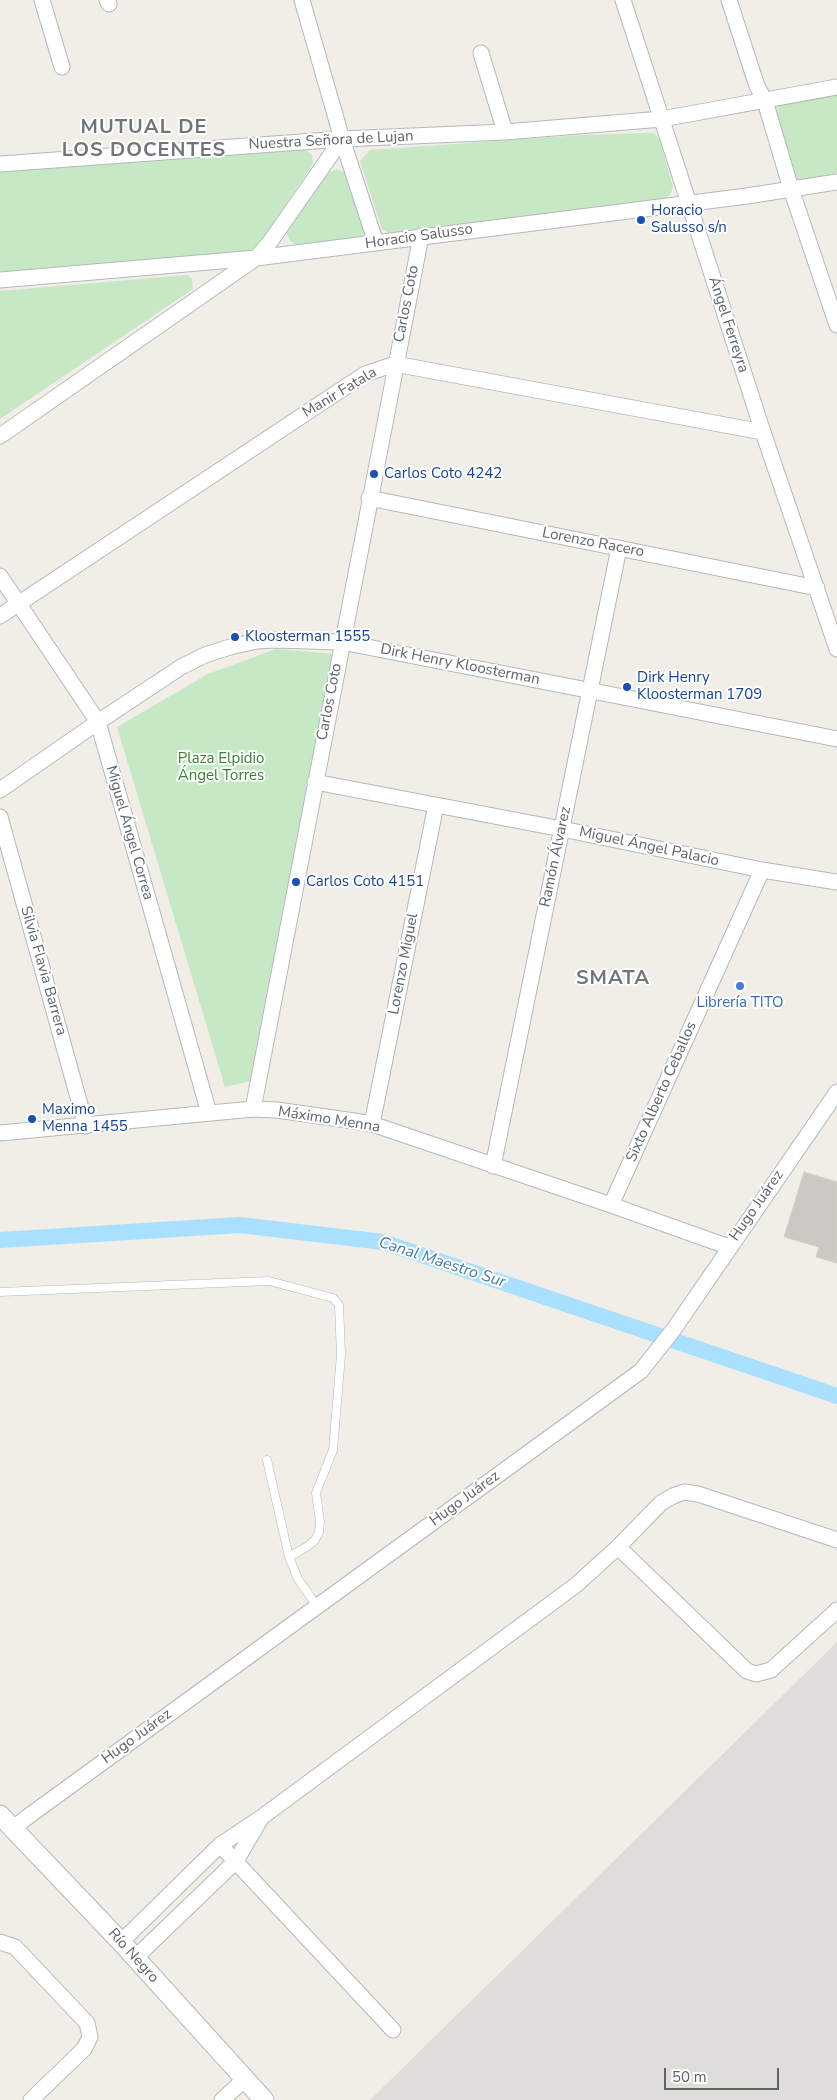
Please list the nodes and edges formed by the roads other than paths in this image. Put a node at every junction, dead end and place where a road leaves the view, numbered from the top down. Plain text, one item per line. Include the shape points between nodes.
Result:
1 (42, 0) edge
2 (302, 0) edge
3 (624, 0) edge
4 (729, 0) edge
5 (481, 53) dead end
6 (62, 67) dead end
7 (837, 87) edge
8 (765, 101) junction
9 (662, 119) junction
10 (505, 132) junction
11 (342, 139) junction
12 (0, 164) edge
13 (837, 182) edge
14 (791, 189) junction
15 (688, 202) junction
16 (421, 236) junction
17 (376, 243) junction
18 (256, 258) junction
19 (0, 280) edge
20 (837, 326) edge
21 (395, 364) junction
22 (763, 432) junction
23 (0, 436) edge
24 (369, 498) junction
25 (619, 548) junction
26 (0, 576) edge
27 (817, 588) junction
28 (18, 604) junction
29 (0, 616) edge
30 (342, 642) junction
31 (837, 649) edge
32 (590, 690) junction
33 (98, 722) junction
34 (837, 740) edge
35 (315, 782) junction
36 (0, 790) edge
37 (436, 805) junction
38 (0, 817) edge
39 (562, 829) junction
40 (762, 870) junction
41 (837, 882) edge
42 (837, 1092) edge
43 (253, 1109) junction
44 (209, 1113) junction
45 (372, 1124) junction
46 (86, 1126) junction
47 (0, 1133) edge
48 (493, 1166) junction
49 (611, 1205) junction
50 (729, 1247) junction
51 (0, 1292) edge
52 (266, 1460) dead end
53 (837, 1540) edge
54 (618, 1547) junction
55 (289, 1557) junction
56 (317, 1606) junction
57 (837, 1610) edge
58 (0, 1815) edge
59 (262, 1817) junction
60 (13, 1829) junction
61 (220, 1845) junction
62 (236, 1861) junction
63 (1, 1942) edge
64 (120, 1942) junction
65 (134, 1958) junction
66 (393, 2030) dead end
67 (245, 2079) junction
68 (31, 2100) edge
69 (222, 2100) edge
70 (264, 2100) edge

1 - 6 street
2 - 11 street
3 - 9 street, Ángel Ferreyra
4 - 8 street
5 - 10 street
7 - 8 street, Nuestra Señora de Lujan
8 - 9 street, Nuestra Señora de Lujan
8 - 14 street
9 - 10 street, Nuestra Señora de Lujan
9 - 15 street, Ángel Ferreyra
10 - 11 street, Nuestra Señora de Lujan
11 - 12 street, Nuestra Señora de Lujan
11 - 17 street
11 - 18 street
13 - 14 street, Horacio Salusso
14 - 15 street, Horacio Salusso
14 - 20 street
15 - 16 street, Horacio Salusso
15 - 22 street, Ángel Ferreyra
16 - 17 street, Horacio Salusso
16 - 21 street, Carlos Coto
17 - 18 street, Horacio Salusso
18 - 19 street, Horacio Salusso
18 - 23 street
21 - 22 street, Manir Fatala
21 - 24 street, Carlos Coto
21 - 28 street, Manir Fatala via 366,374
22 - 27 street, Ángel Ferreyra
24 - 25 street, Lorenzo Racero
24 - 30 street, Carlos Coto
25 - 27 street, Lorenzo Racero
25 - 32 street, Ramón Álvarez
26 - 28 street, Miguel Ángel Correa
27 - 31 street, Ángel Ferreyra
28 - 29 street, Manir Fatala
28 - 33 street, Miguel Ángel Correa
30 - 32 street, Dirk Henry Kloosterman
30 - 33 street, Dirk Henry Kloosterman via 304,639 257,641 205,655 181,667
30 - 35 street, Carlos Coto
32 - 34 street, Dirk Henry Kloosterman
32 - 39 street, Ramón Álvarez
33 - 36 street, Dirk Henry Kloosterman
33 - 44 street, Miguel Ángel Correa
35 - 37 street, Miguel Ángel Palacio
35 - 43 street, Carlos Coto
37 - 39 street, Miguel Ángel Palacio
37 - 45 street, Lorenzo Miguel
38 - 46 street, Silvia Flavia Barrera
39 - 40 street, Miguel Ángel Palacio
39 - 48 street, Ramón Álvarez
40 - 41 street, Miguel Ángel Palacio
40 - 49 street, Sixto Alberto Ceballos
42 - 50 street, Hugo Juárez
43 - 44 street, Máximo Menna
43 - 45 street, Máximo Menna
44 - 46 street, Máximo Menna
45 - 48 street, Máximo Menna
46 - 47 street, Máximo Menna
48 - 49 street, Máximo Menna
49 - 50 street, Máximo Menna
50 - 56 street, Hugo Juárez via 674,1329 641,1371
51 - 55 lane via 269,1281 333,1298 339,1305 341,1355 333,1450 316,1493 319,1532 308,1546
52 - 55 lane
53 - 54 street via 684,1492 661,1503
54 - 57 street via 747,1672 756,1674 771,1670
54 - 59 street via 576,1586
55 - 56 lane via 298,1579
56 - 60 street, Hugo Juárez
58 - 60 street, Río Negro
59 - 61 street
59 - 62 street
60 - 64 street, Río Negro
61 - 62 street
61 - 64 street
62 - 65 street
62 - 66 street
63 - 68 street via 15,1947 87,2023 90,2037 84,2049
64 - 65 street, Río Negro
65 - 67 street, Río Negro
67 - 69 street
67 - 70 street, Río Negro

